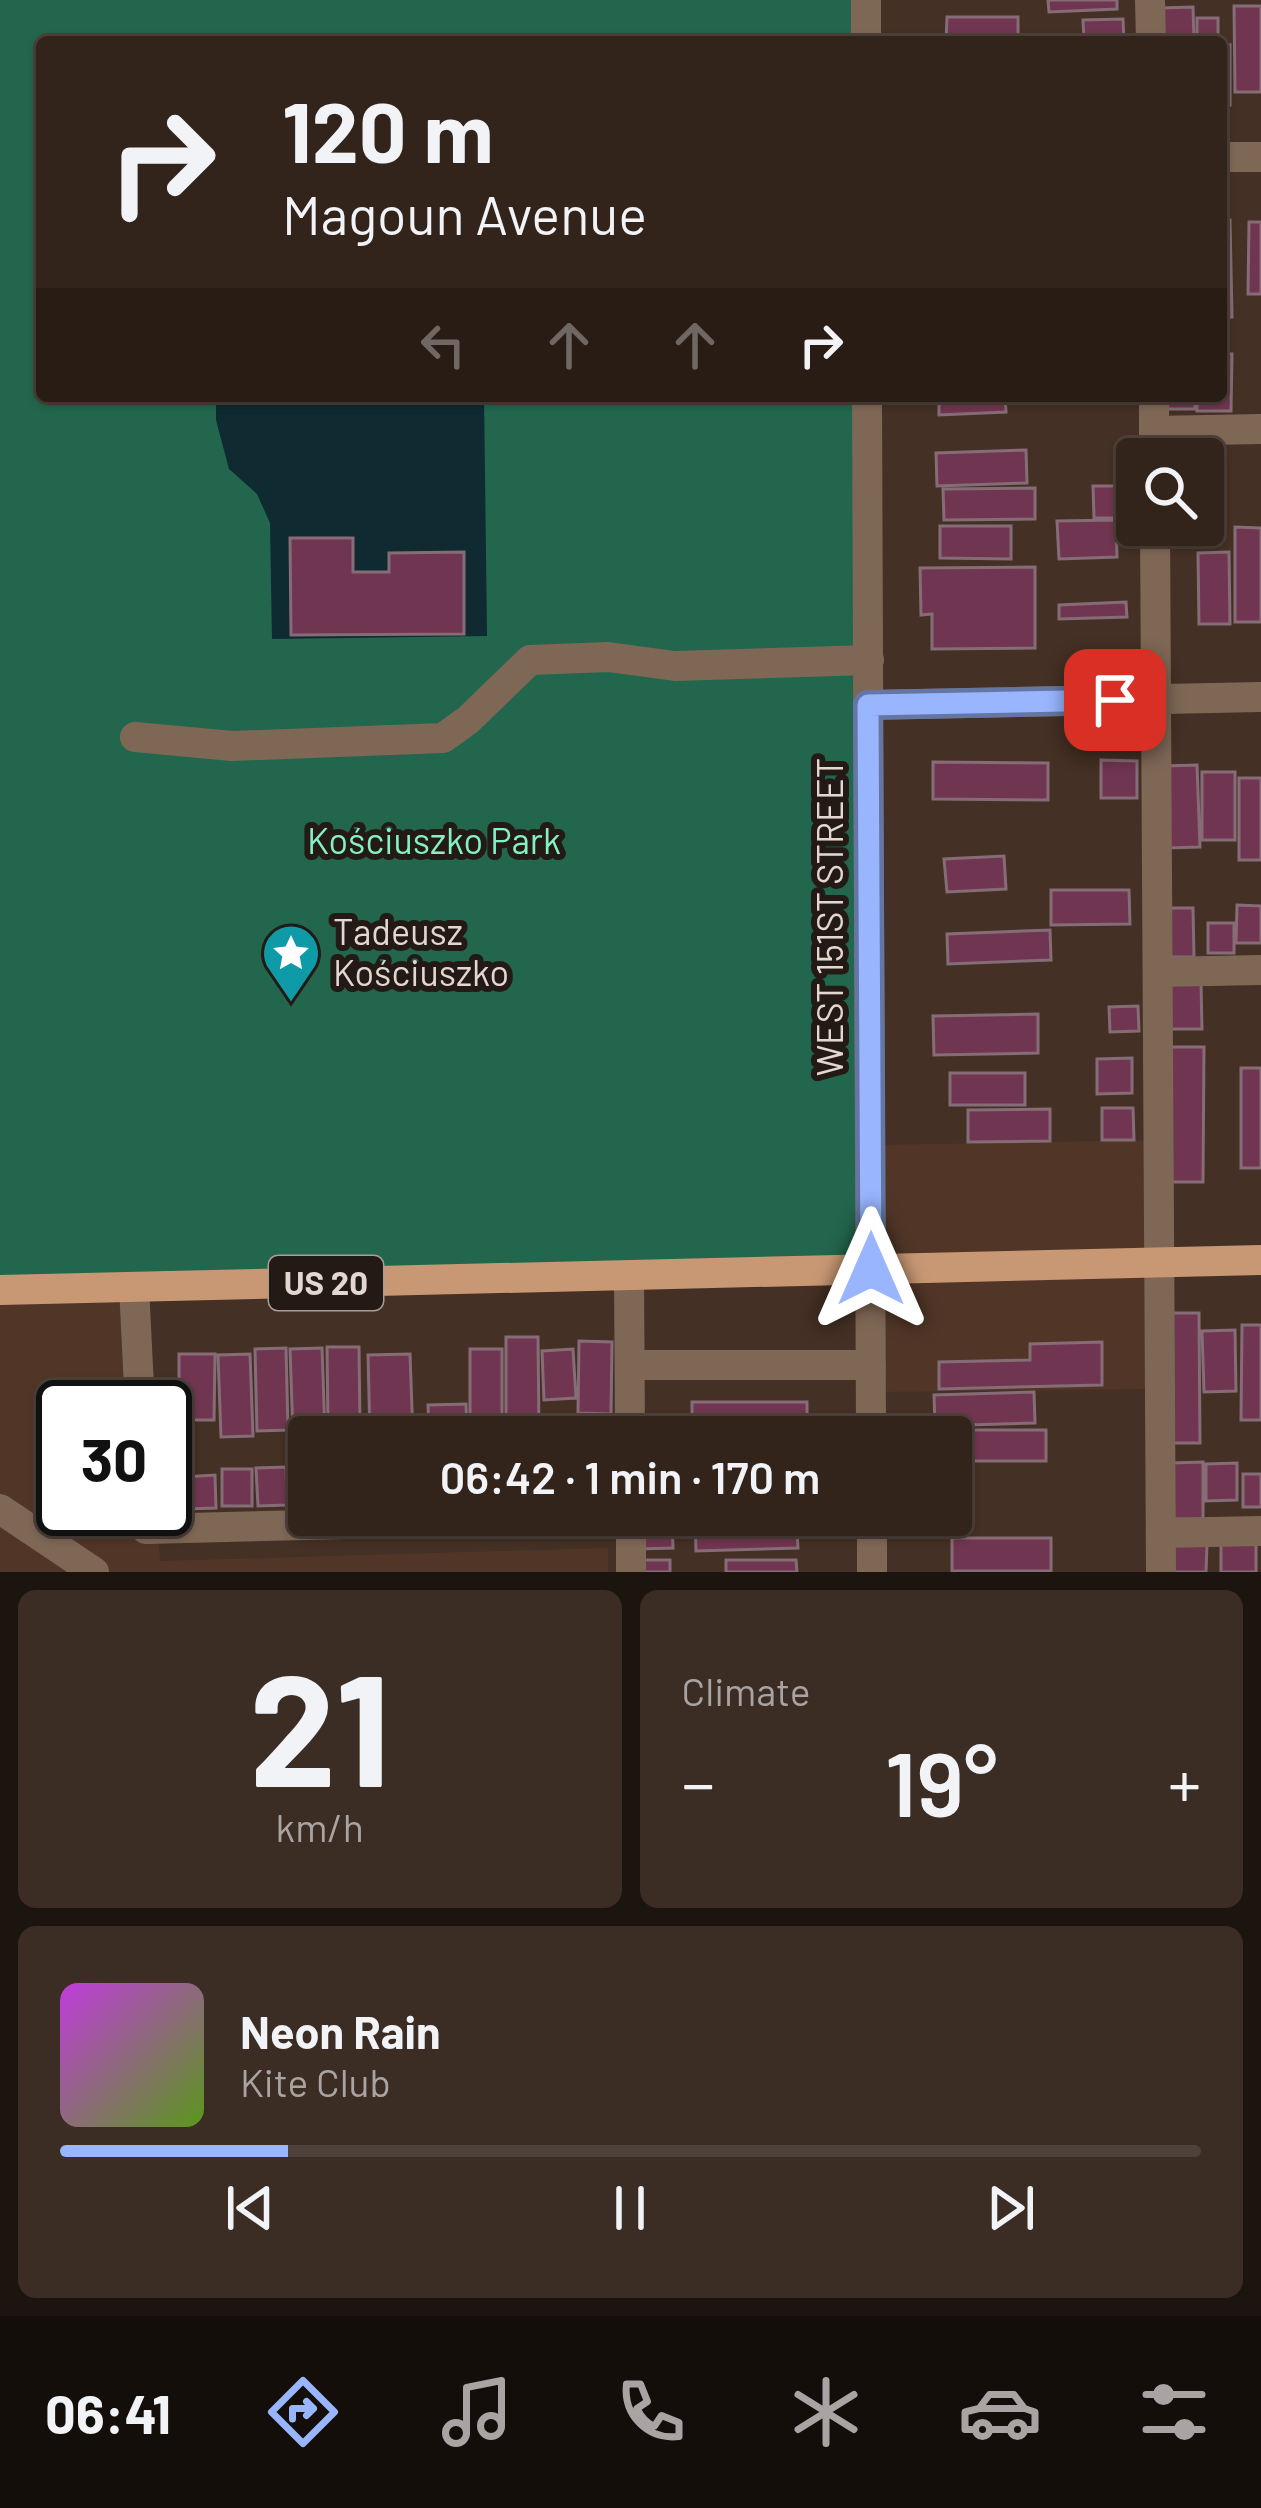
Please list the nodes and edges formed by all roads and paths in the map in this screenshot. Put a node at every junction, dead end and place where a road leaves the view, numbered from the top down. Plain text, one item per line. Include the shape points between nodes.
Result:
1 (866, 0) edge
2 (1150, 0) edge
3 (866, 36) edge
4 (1150, 36) edge
5 (1261, 157) edge
6 (1227, 158) edge
7 (867, 402) edge
8 (1154, 402) edge
9 (1261, 429) edge
10 (1154, 438) edge
11 (1201, 438) edge
12 (1155, 546) edge
13 (868, 660) junction
14 (1261, 697) edge
15 (1156, 699) junction
16 (868, 705) junction
17 (135, 737) dead end
18 (1261, 970) edge
19 (1158, 972) junction
20 (1261, 1260) edge
21 (1159, 1262) junction
22 (871, 1269) junction
23 (629, 1275) junction
24 (134, 1288) junction
25 (0, 1290) edge
26 (630, 1365) junction
27 (871, 1365) junction
28 (139, 1380) edge
29 (630, 1416) edge
30 (871, 1416) edge
31 (0, 1509) edge
32 (288, 1525) edge
33 (192, 1528) edge
34 (1261, 1531) edge
35 (1161, 1533) junction
36 (631, 1536) edge
37 (872, 1536) edge
38 (94, 1572) edge
39 (631, 1572) edge
40 (872, 1572) edge
41 (1161, 1572) edge

1 - 3 street
2 - 4 street
5 - 6 street
7 - 13 street, WEST 151ST STREET
8 - 10 street
9 - 11 street
12 - 15 street
13 - 16 street, WEST 151ST STREET
13 - 17 street via 530,660 443,738 232,746
14 - 15 street
15 - 16 street
15 - 19 street
16 - 22 street, WEST 151ST STREET
18 - 19 street
19 - 21 street
20 - 21 main road, US 20
21 - 22 main road, US 20
21 - 35 street
22 - 23 main road, US 20
22 - 27 street, WEST 151ST STREET
23 - 24 main road, US 20
23 - 26 street
24 - 25 main road, US 20
24 - 28 street
26 - 27 street
26 - 29 street
27 - 30 street, WEST 151ST STREET
31 - 38 street
32 - 33 street
34 - 35 street
35 - 41 street
36 - 39 street
37 - 40 street

